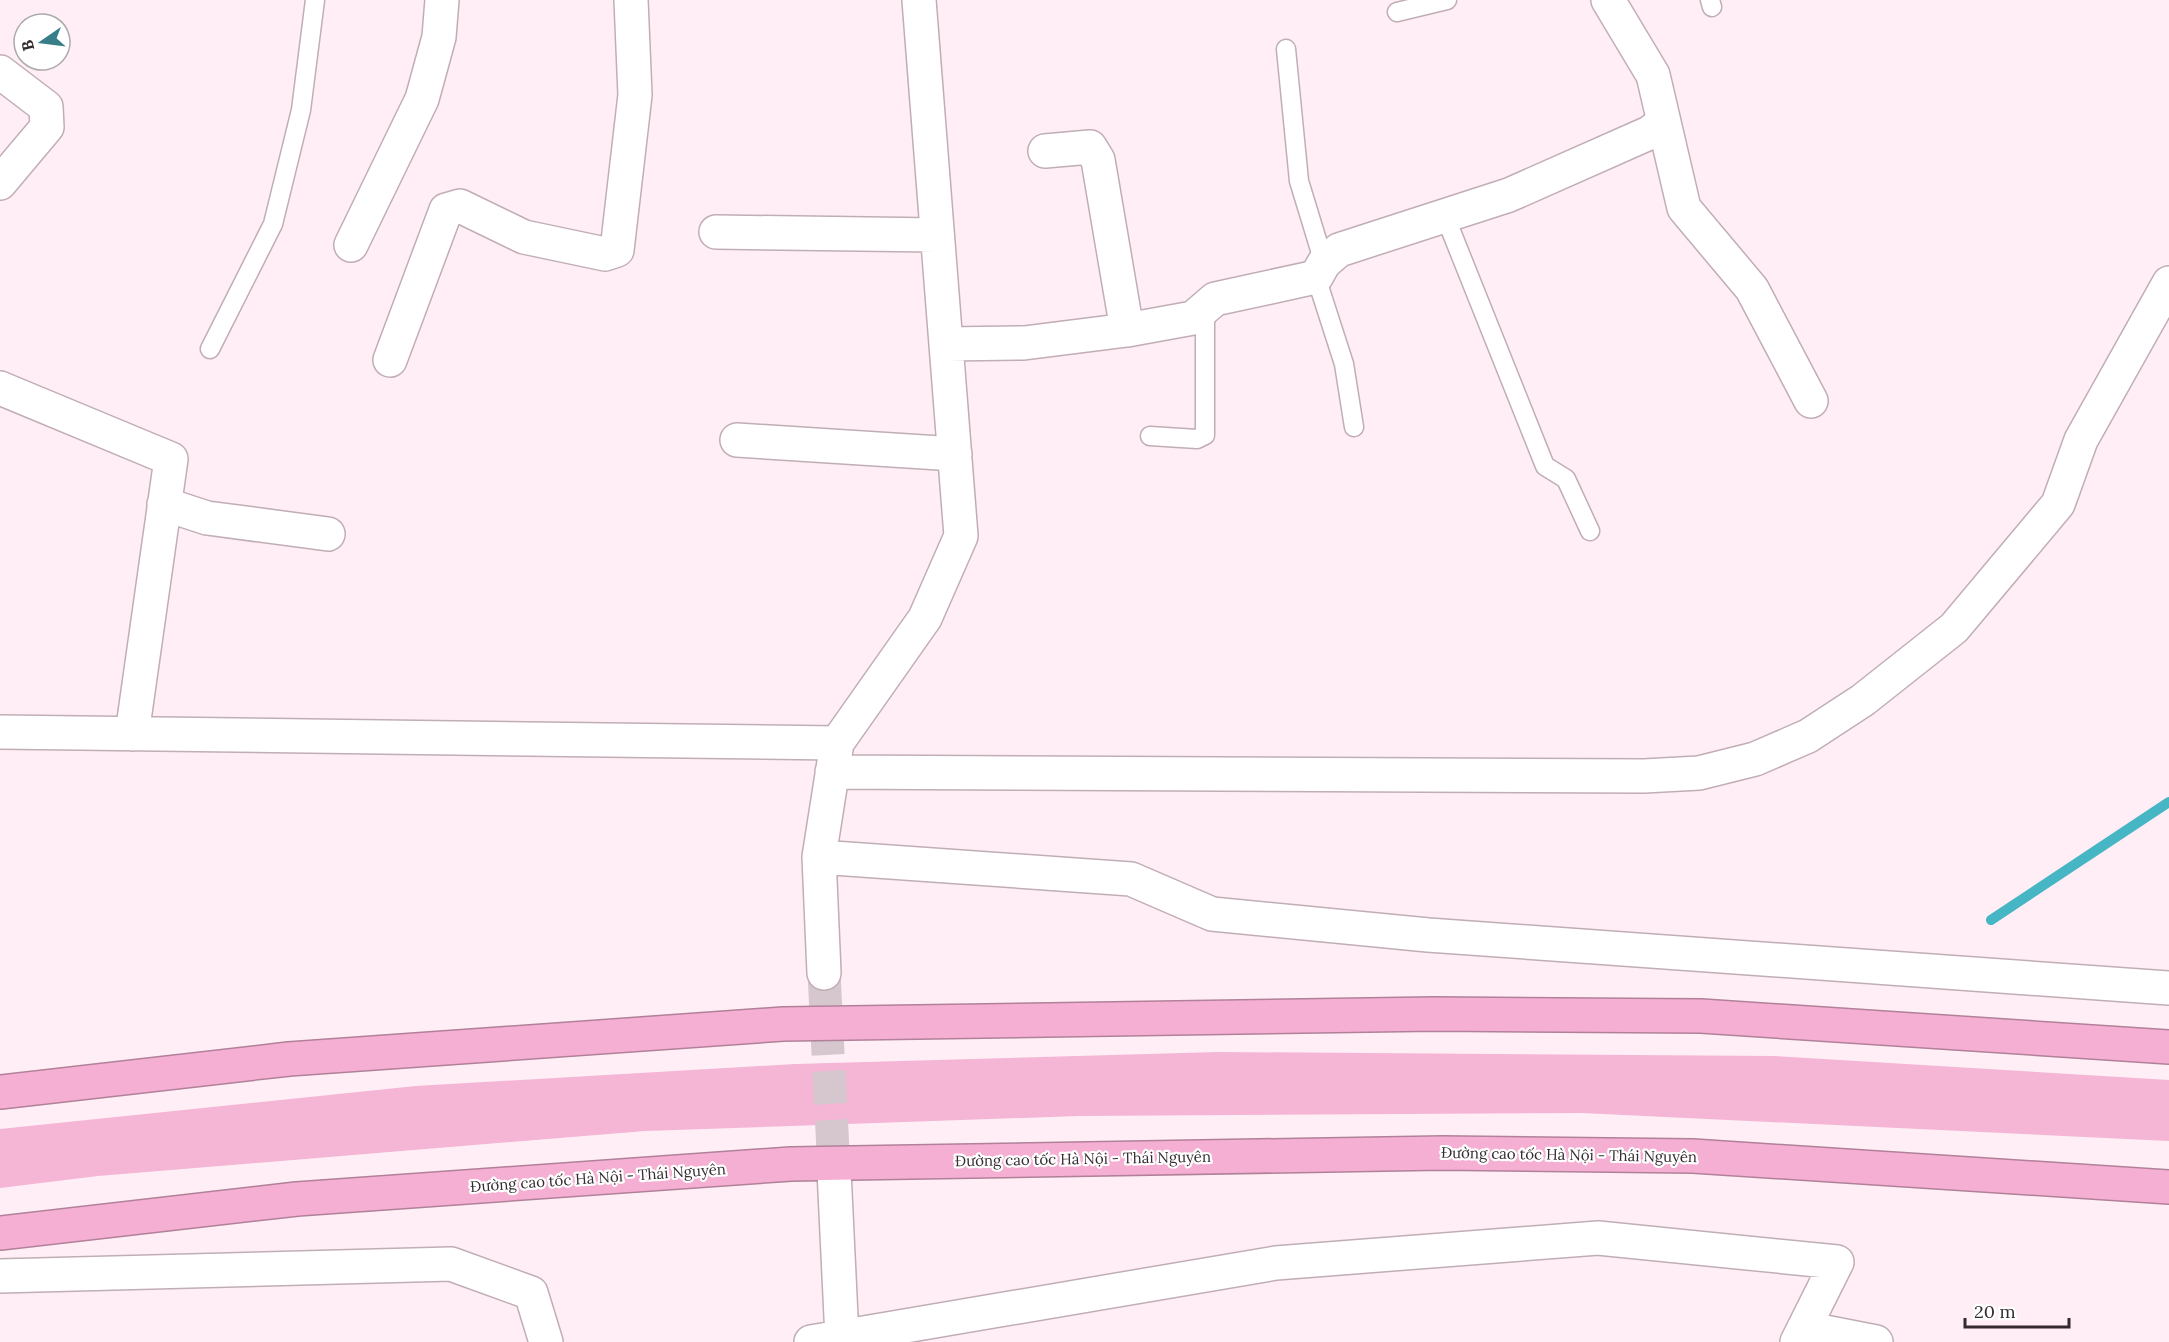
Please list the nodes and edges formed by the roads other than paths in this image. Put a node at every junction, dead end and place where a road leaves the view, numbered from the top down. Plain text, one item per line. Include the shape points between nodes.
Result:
1 (315, 0) edge
2 (442, 0) edge
3 (631, 0) edge
4 (920, 0) edge
5 (1447, 0) edge
6 (1608, 0) edge
7 (1397, 12) dead end
8 (1286, 49) dead end
9 (0, 72) edge
10 (1664, 122) junction
11 (1045, 151) dead end
12 (0, 183) edge
13 (1445, 216) junction
14 (716, 232) dead end
15 (938, 235) junction
16 (351, 244) dead end
17 (1320, 270) junction
18 (2169, 283) edge
19 (1205, 307) junction
20 (1127, 330) junction
21 (946, 344) junction
22 (210, 349) dead end
23 (390, 360) dead end
24 (0, 388) edge
25 (1811, 401) dead end
26 (1354, 427) dead end
27 (1149, 436) dead end
28 (737, 440) dead end
29 (955, 454) junction
30 (164, 504) junction
31 (1590, 531) dead end
32 (328, 534) dead end
33 (0, 732) edge
34 (132, 734) junction
35 (835, 758) junction
36 (819, 857) junction
37 (824, 973) tunnel mouth
38 (2169, 988) edge
39 (2169, 1047) edge
40 (0, 1092) edge
41 (834, 1171) tunnel mouth
42 (2169, 1187) edge
43 (0, 1233) edge
44 (0, 1276) edge
45 (1800, 1335) edge
46 (826, 1340) edge
47 (546, 1342) edge
48 (1876, 1342) edge

1 - 22 lane via 301,110 273,224
2 - 16 street via 439,37 422,99
3 - 23 street via 634,95 617,250 605,254 524,237 460,206 446,210
4 - 15 street
5 - 7 lane
6 - 10 street via 1653,75
8 - 17 lane via 1299,181
9 - 12 street via 46,107 47,127
10 - 13 street via 1649,133 1509,195
10 - 25 street via 1684,208 1752,289
11 - 20 street via 1090,147 1098,160
13 - 17 street via 1339,250
13 - 31 lane via 1545,466 1566,479
14 - 15 street
15 - 21 street
17 - 19 street via 1215,299
17 - 26 lane via 1344,364
18 - 35 street via 2081,440 2058,504 1954,628 1863,700 1808,736 1755,759 1699,773 1644,776
19 - 20 street via 1193,318
19 - 27 lane via 1205,435 1197,439
20 - 21 street via 1024,343
21 - 29 street
24 - 30 street via 171,459
28 - 29 street
29 - 35 street via 961,536 925,618
30 - 32 street via 207,518
30 - 34 street
33 - 34 street
34 - 35 street
35 - 36 street
36 - 37 street
36 - 38 street via 1131,879 1212,914 1428,935
39 - 40 highway via 1701,1016 1434,1014 795,1024 289,1059
41 - 46 street
42 - 43 highway, Đường cao tốc Hà Nội - Thái Nguyên via 1693,1156 1442,1153 791,1164 297,1199
44 - 47 street via 451,1264 531,1293
45 - 46 street via 1837,1262 1598,1238 1276,1263
45 - 48 street

